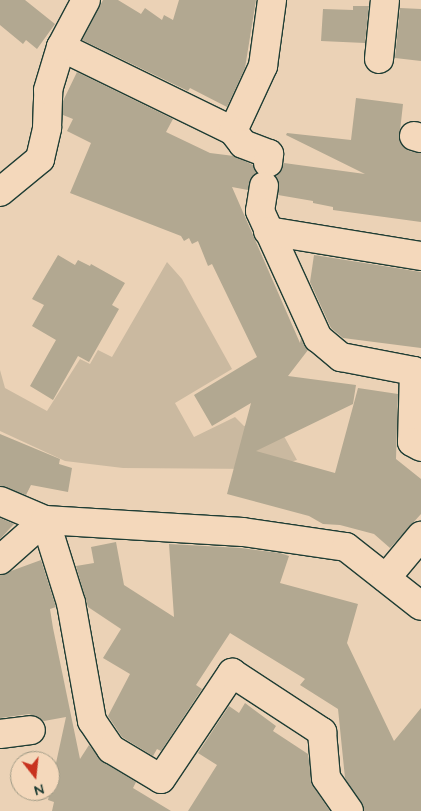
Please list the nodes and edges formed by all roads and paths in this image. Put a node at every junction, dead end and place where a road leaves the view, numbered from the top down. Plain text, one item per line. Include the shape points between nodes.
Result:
1 (86, 0) edge
2 (272, 0) edge
3 (385, 0) edge
4 (61, 47) junction
5 (379, 59) dead end
6 (234, 131) junction
7 (0, 192) edge
8 (265, 198) junction
9 (421, 256) edge
10 (421, 447) edge
11 (0, 501) edge
12 (45, 520) junction
13 (421, 536) edge
14 (0, 560) edge
15 (386, 578) junction
16 (421, 606) edge
17 (31, 730) dead end
18 (0, 734) edge
19 (349, 811) edge

1 - 4 street
2 - 6 street via 263,66
3 - 5 street
4 - 6 street
4 - 7 street via 48,90 47,128 40,159
6 - 8 street via 243,144 270,154
8 - 9 street
8 - 10 street via 318,338 341,357 414,372 412,442
11 - 12 street
12 - 14 street
12 - 15 street via 243,532 346,547
12 - 19 street via 71,603 92,721 111,749 161,778 232,673 322,732 326,778
13 - 15 street
15 - 16 street
17 - 18 street

